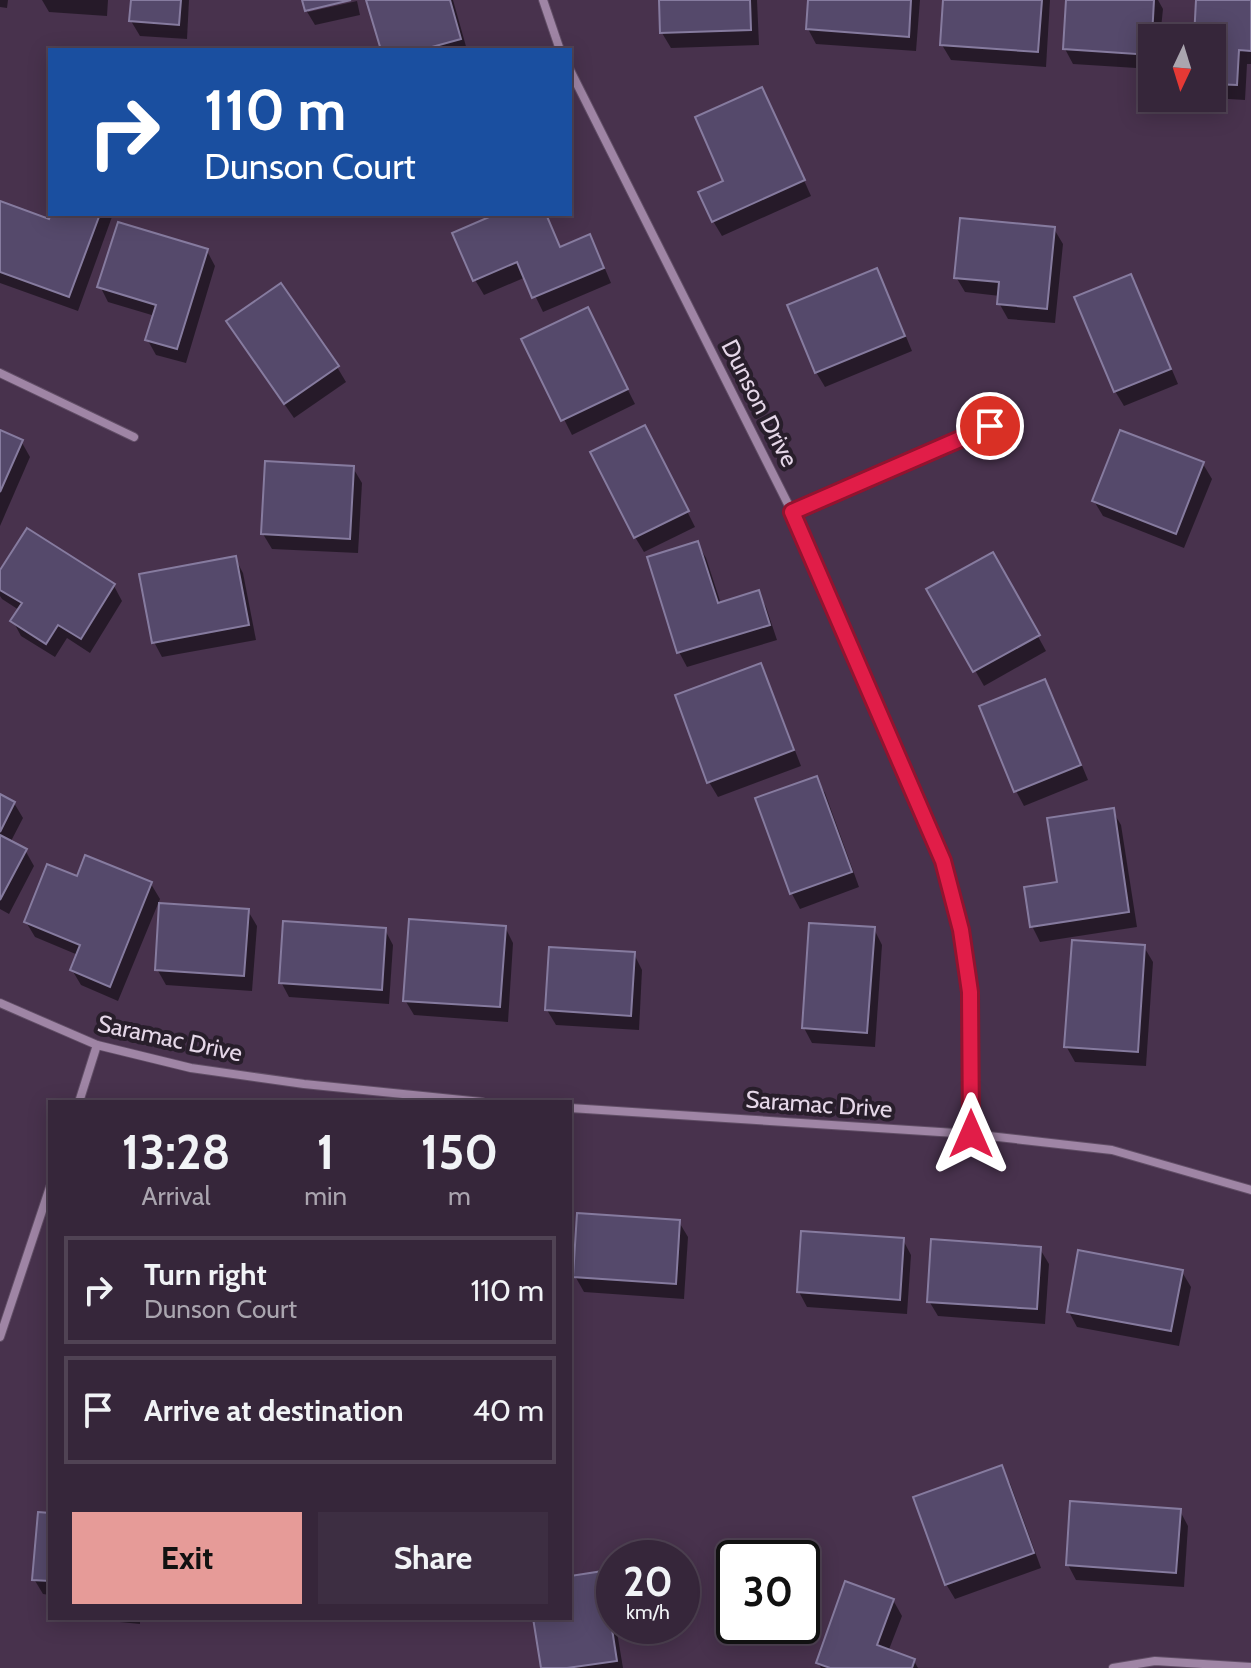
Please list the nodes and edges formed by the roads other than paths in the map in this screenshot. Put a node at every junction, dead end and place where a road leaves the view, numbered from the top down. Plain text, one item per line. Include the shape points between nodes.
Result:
1 (543, 0) edge
2 (559, 48) edge
3 (572, 74) edge
4 (0, 373) edge
5 (990, 426) dead end
6 (134, 437) dead end
7 (792, 512) junction
8 (0, 1003) edge
9 (97, 1045) junction
10 (80, 1100) edge
11 (462, 1100) edge
12 (572, 1108) edge
13 (971, 1134) junction
14 (1251, 1190) edge
15 (48, 1193) edge
16 (0, 1337) edge
17 (1251, 1667) edge
18 (1113, 1668) edge

1 - 2 street
3 - 7 street, Dunson Drive
4 - 6 street
5 - 7 street
7 - 13 street, Dunson Drive via 943,861 970,992
8 - 9 street, Saramac Drive
9 - 10 street
9 - 11 street, Saramac Drive via 191,1068
12 - 13 street, Saramac Drive
13 - 14 street, Saramac Drive via 1112,1150
15 - 16 street
17 - 18 street via 1155,1661

